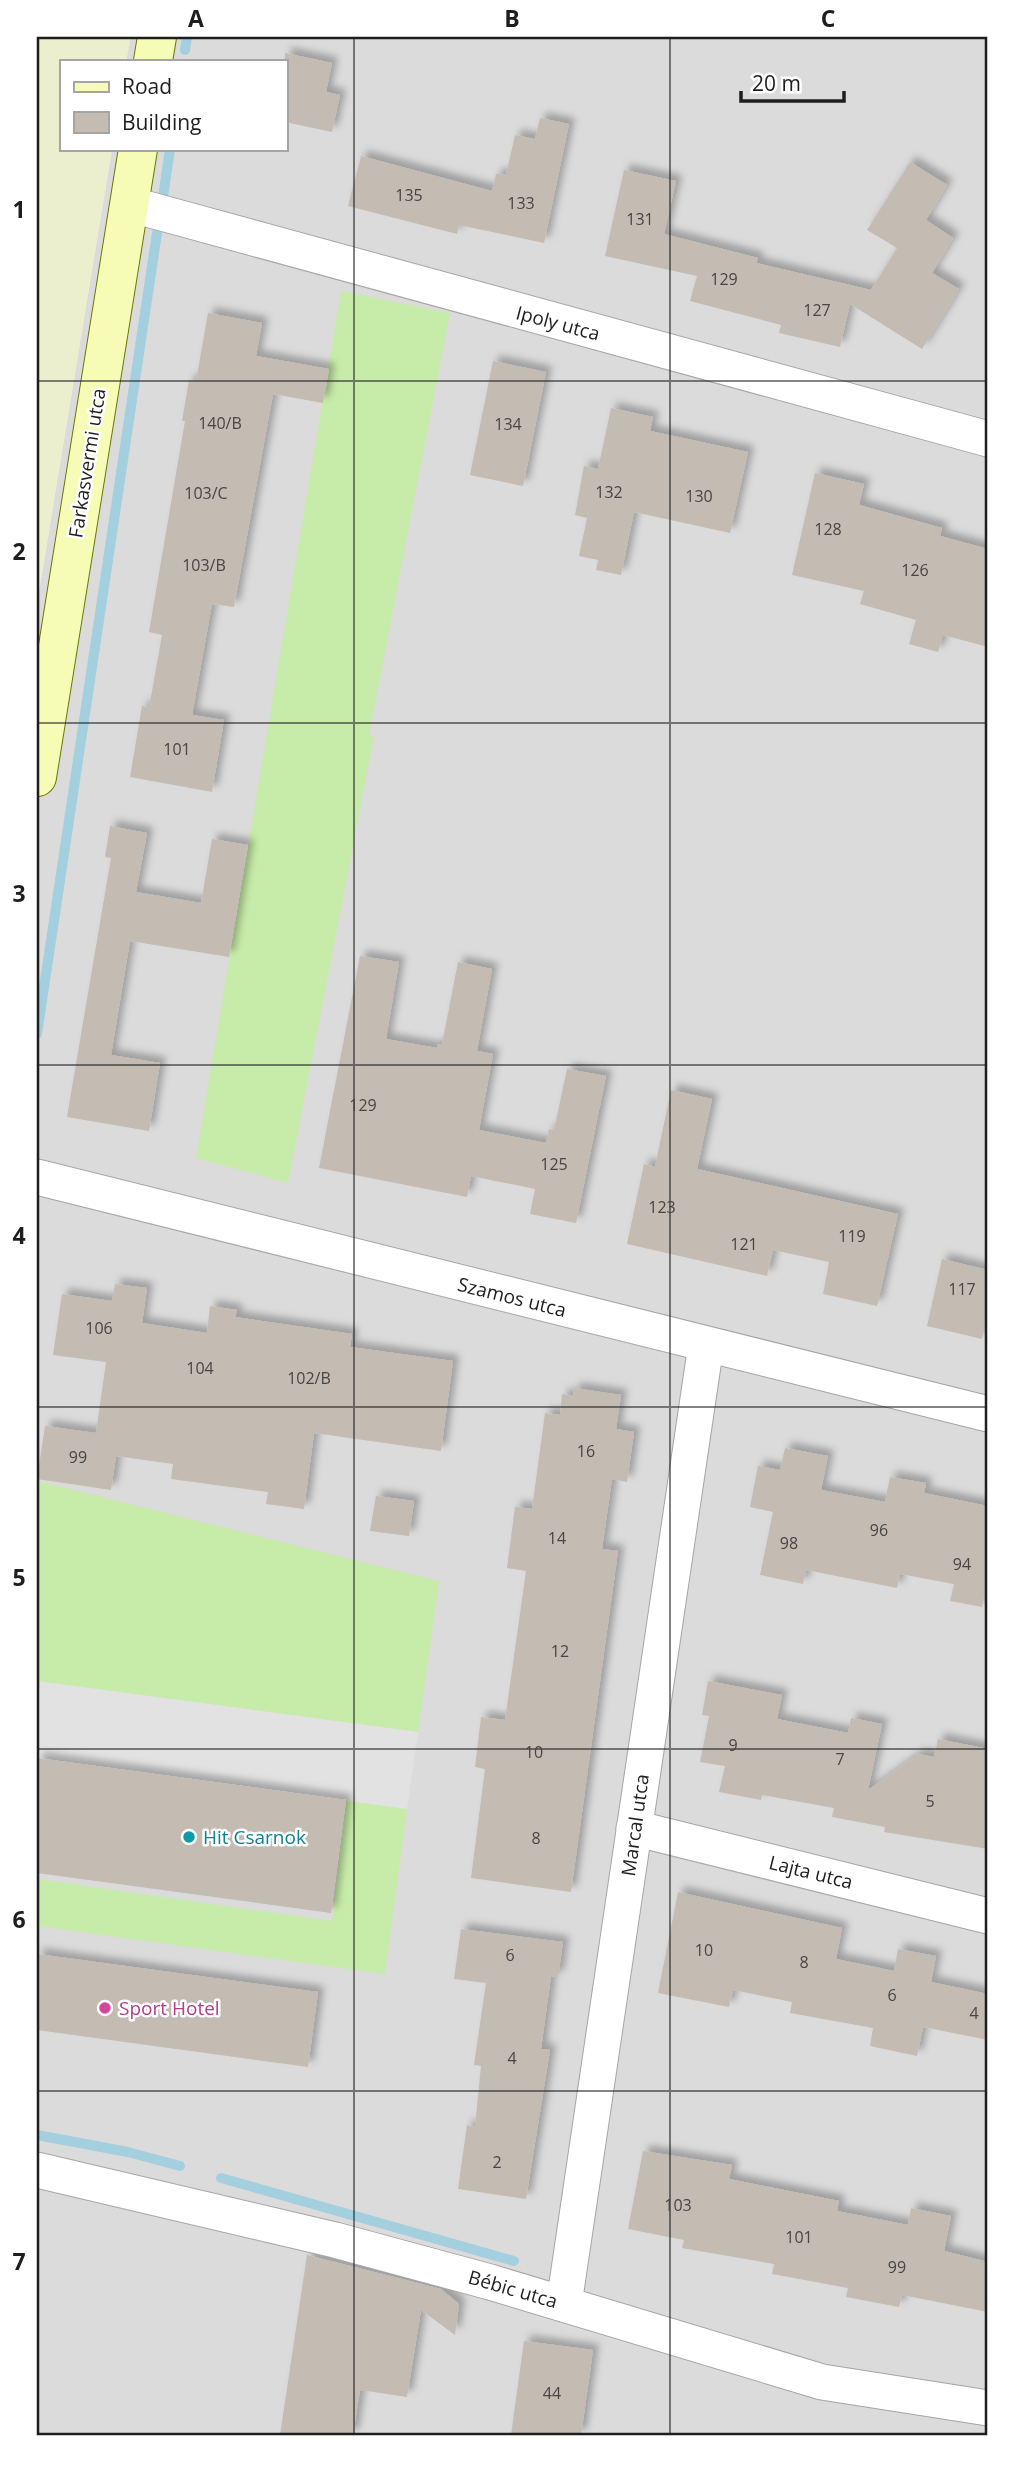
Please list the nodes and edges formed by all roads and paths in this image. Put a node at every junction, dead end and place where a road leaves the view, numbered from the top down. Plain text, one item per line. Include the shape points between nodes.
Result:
1 (157, 37) edge
2 (153, 60) edge
3 (138, 150) edge
4 (129, 204) junction
5 (988, 439) edge
6 (37, 777) edge
7 (37, 1177) edge
8 (706, 1345) junction
9 (988, 1414) edge
10 (634, 1828) junction
11 (988, 1916) edge
12 (37, 2170) edge
13 (564, 2304) junction
14 (988, 2408) edge

1 - 2 street
3 - 4 street, Farkasvermi utca
4 - 5 street, Ipoly utca
4 - 6 street, Farkasvermi utca
7 - 8 street, Szamos utca
8 - 9 street, Szamos utca
8 - 10 street, Marcal utca
10 - 11 street, Lajta utca
10 - 13 street, Marcal utca
12 - 13 street, Bébic utca via 335,2240
13 - 14 street, Bébic utca via 822,2382

